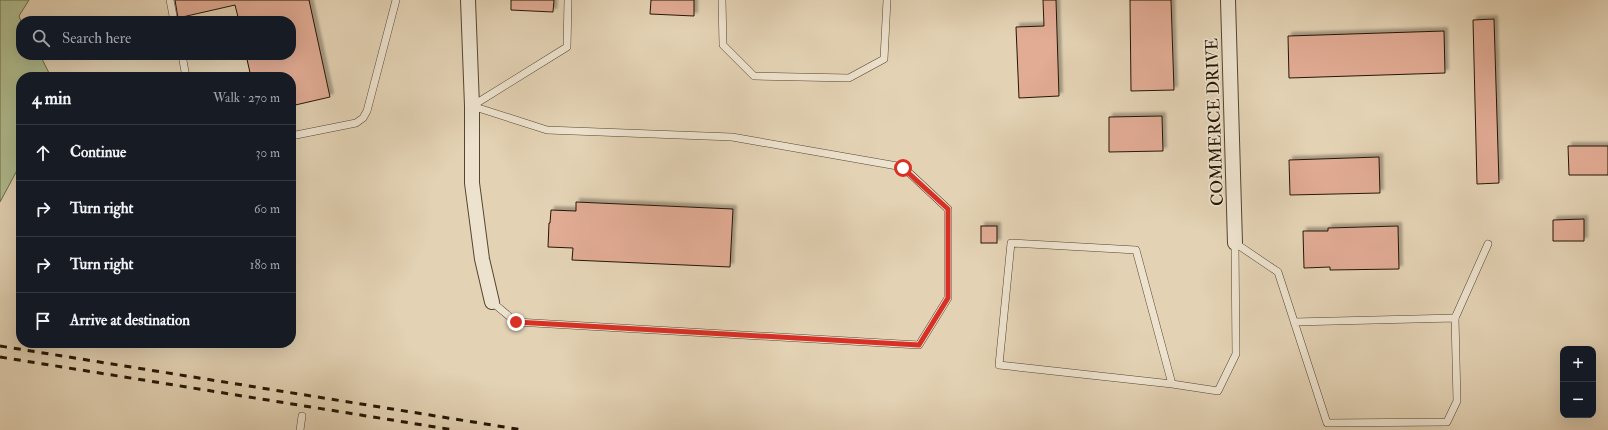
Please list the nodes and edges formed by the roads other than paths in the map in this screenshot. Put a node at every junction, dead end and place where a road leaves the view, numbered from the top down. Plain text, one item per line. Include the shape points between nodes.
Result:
1 (170, 0) edge
2 (396, 0) edge
3 (468, 0) edge
4 (568, 0) edge
5 (722, 0) edge
6 (887, 0) edge
7 (1228, 0) edge
8 (173, 16) edge
9 (183, 60) edge
10 (185, 72) edge
11 (472, 106) junction
12 (296, 135) edge
13 (1236, 243) junction
14 (1488, 244) dead end
15 (492, 302) joint
16 (1455, 318) junction
17 (1294, 322) junction
18 (1172, 384) junction
19 (302, 416) dead end
20 (300, 430) edge

1 - 8 lane
2 - 12 lane via 363,118 356,122
3 - 11 street
4 - 11 lane via 567,47
5 - 6 lane via 723,45 754,76 849,78 884,59
7 - 13 street, COMMERCE DRIVE
9 - 10 lane
11 - 15 street via 472,183 482,259
11 - 15 lane via 547,130 732,137 903,168 948,209 948,298 919,345 516,322
13 - 17 lane via 1278,272
13 - 18 lane via 1236,354 1218,391
14 - 16 lane
16 - 17 lane
16 - 17 lane via 1457,401 1447,422 1327,423
18 - 18 lane via 999,365 1011,243 1136,250
19 - 20 lane

